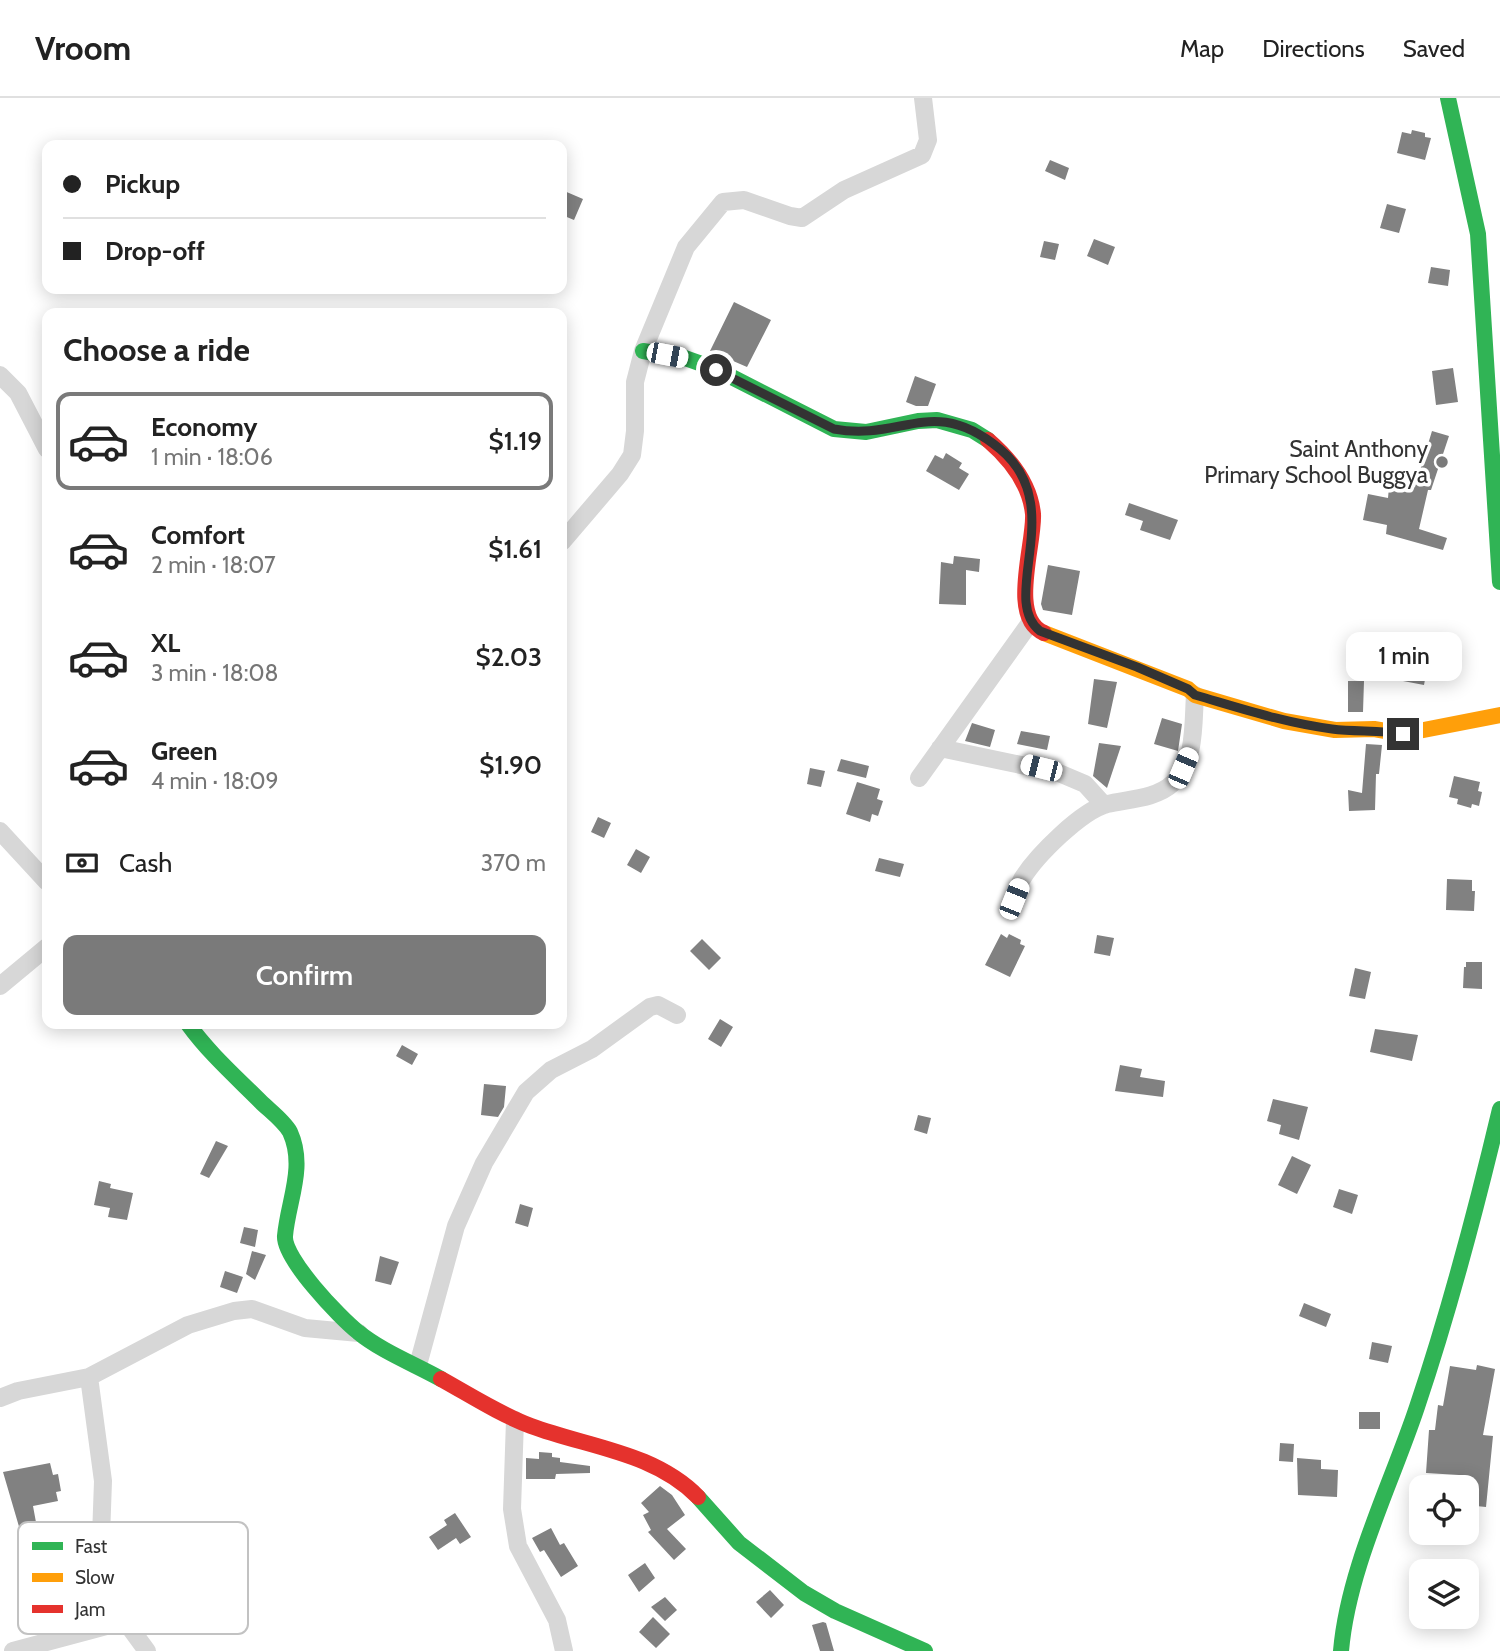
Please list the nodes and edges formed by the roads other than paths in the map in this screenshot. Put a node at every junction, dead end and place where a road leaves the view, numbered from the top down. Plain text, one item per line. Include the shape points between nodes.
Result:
1 (923, 98) edge
2 (1448, 98) edge
3 (643, 351) junction
4 (0, 375) edge
5 (42, 439) edge
6 (1496, 445) edge
7 (567, 536) edge
8 (1500, 582) edge
9 (1030, 623) junction
10 (1195, 695) junction
11 (1500, 715) edge
12 (940, 748) junction
13 (919, 778) dead end
14 (1104, 805) junction
15 (0, 831) edge
16 (42, 877) edge
17 (1011, 909) dead end
18 (42, 951) edge
19 (0, 986) edge
20 (677, 1015) dead end
21 (192, 1029) edge
22 (1500, 1110) edge
23 (359, 1333) junction
24 (418, 1365) junction
25 (89, 1377) junction
26 (0, 1398) edge
27 (515, 1420) junction
28 (102, 1522) edge
29 (76, 1634) edge
30 (135, 1634) edge
31 (919, 1650) edge
32 (13, 1651) edge
33 (148, 1651) edge
34 (564, 1651) edge
35 (1342, 1651) edge

1 - 3 street via 928,140 922,155 844,190 802,218 744,200 723,202 686,247
2 - 6 street via 1478,234
3 - 7 street via 635,382 632,455
3 - 9 street via 690,360 834,429 855,433 919,421 948,421 976,432 1019,470 1032,501 1034,533 1024,601
4 - 5 street via 18,393
6 - 8 street
9 - 10 street
9 - 12 street
10 - 11 street via 1284,721 1335,730 1403,734
10 - 14 street via 1190,751 1174,783 1135,800
12 - 13 street
12 - 14 street via 1059,773 1085,784
14 - 17 street via 1081,819 1037,859 1022,880
15 - 16 street
18 - 19 street
20 - 24 street via 658,1005 650,1007 592,1049 551,1070 526,1092 484,1163 456,1226
21 - 23 street via 289,1130 297,1175 284,1241 331,1307
22 - 35 street via 1471,1231 1417,1407 1354,1584
23 - 24 street
23 - 25 street via 305,1328 252,1309 234,1311 188,1325
24 - 27 street
25 - 26 street
25 - 28 street via 103,1481
27 - 31 street via 643,1460 672,1475 695,1491 739,1544 786,1581 825,1606
27 - 34 street via 512,1509 518,1546 557,1620
29 - 32 street
30 - 33 street

